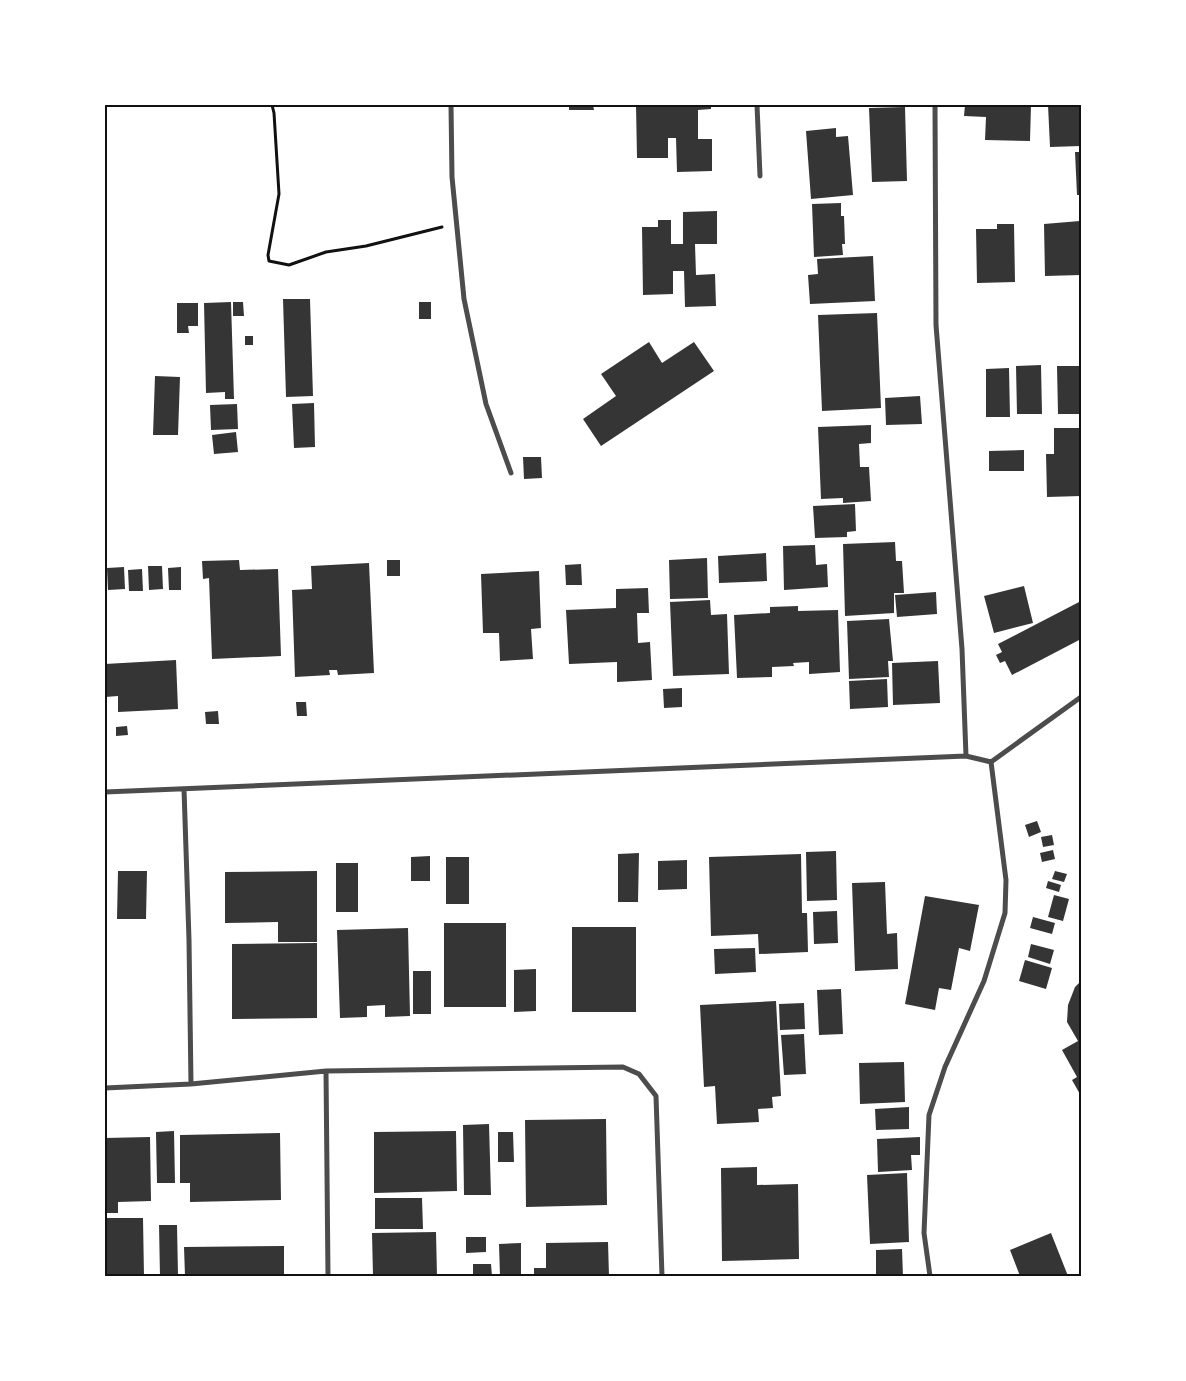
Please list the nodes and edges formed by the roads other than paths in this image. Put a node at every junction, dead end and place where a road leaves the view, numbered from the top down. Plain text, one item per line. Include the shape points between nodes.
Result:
1 (451, 105) edge
2 (757, 105) edge
3 (936, 105) edge
4 (760, 176) dead end
5 (511, 473) dead end
6 (1081, 697) edge
7 (966, 756) junction
8 (992, 762) junction
9 (184, 789) junction
10 (105, 792) edge
11 (326, 1071) junction
12 (191, 1084) junction
13 (105, 1088) edge
14 (328, 1276) edge
15 (662, 1276) edge
16 (930, 1276) edge

1 - 5 street via 452,177 464,299 486,404
2 - 4 street
3 - 7 street via 936,325 962,649
6 - 8 street
7 - 8 street
7 - 9 street
8 - 16 street via 1006,880 1005,913 984,982 945,1066 929,1115 924,1234
9 - 10 street
9 - 12 street
11 - 12 street
11 - 14 street
11 - 15 street via 623,1067 639,1074 656,1096
12 - 13 street

